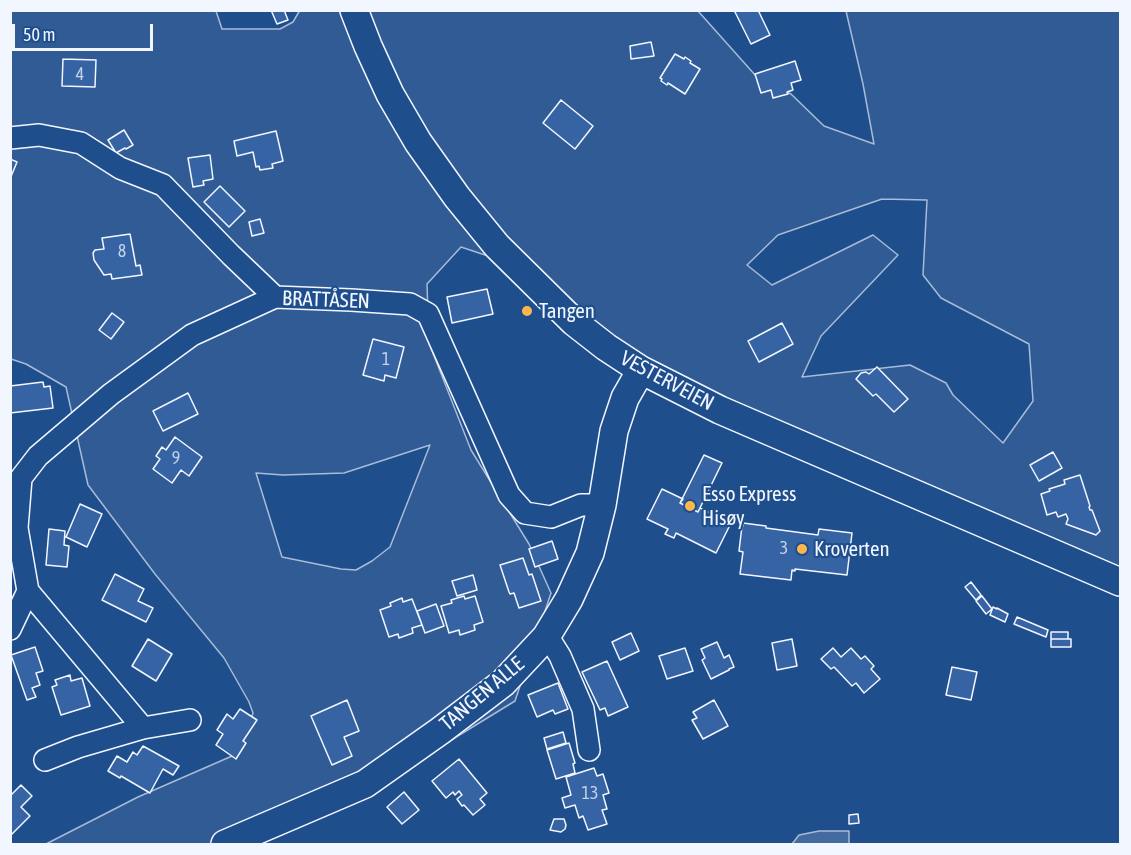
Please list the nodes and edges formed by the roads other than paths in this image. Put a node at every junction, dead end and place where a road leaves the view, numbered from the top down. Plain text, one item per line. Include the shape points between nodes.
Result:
1 (354, 10) edge
2 (10, 138) edge
3 (275, 297) junction
4 (641, 370) junction
5 (16, 474) edge
6 (602, 505) junction
7 (1120, 582) edge
8 (28, 591) junction
9 (10, 629) edge
10 (546, 637) junction
11 (190, 720) dead end
12 (143, 728) junction
13 (589, 750) dead end
14 (45, 760) dead end
15 (225, 844) edge

1 - 4 main road, VESTERVEIEN via 390,94 418,142 496,246 574,322
2 - 3 street via 39,135 81,142 120,168 163,185
3 - 5 street, BRATTÅSEN via 192,336 111,394
3 - 6 street, BRATTÅSEN via 410,304 428,314 509,495 525,513 551,517 580,505
4 - 6 main road, TANGEN ALLE via 614,432
4 - 7 main road, VESTERVEIEN via 720,410
5 - 8 street, BRATTÅSEN via 18,528
6 - 10 main road, TANGEN ALLE via 591,553
8 - 9 street
8 - 12 street
10 - 13 street via 560,656 583,709
10 - 15 main road, TANGEN ALLE via 503,683 365,784
11 - 12 street
12 - 14 street

